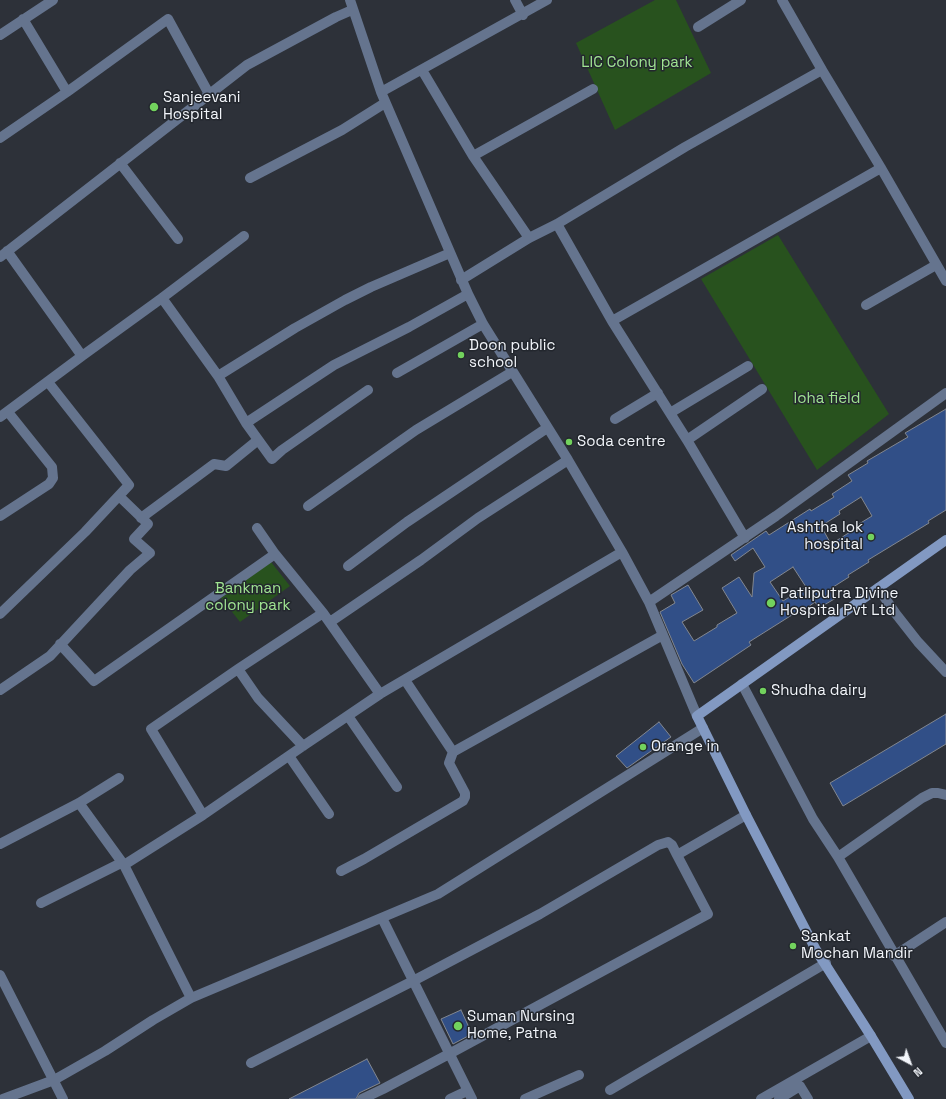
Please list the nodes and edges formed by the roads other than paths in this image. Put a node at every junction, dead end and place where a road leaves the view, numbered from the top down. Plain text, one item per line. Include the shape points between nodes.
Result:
1 (53, 0) edge
2 (515, 0) edge
3 (547, 0) edge
4 (740, 0) edge
5 (782, 0) edge
6 (351, 5) edge
7 (523, 14) junction
8 (23, 19) junction
9 (698, 27) dead end
10 (0, 35) edge
11 (422, 70) junction
12 (822, 70) junction
13 (593, 89) dead end
14 (67, 92) junction
15 (381, 92) junction
16 (209, 94) junction
17 (386, 103) junction
18 (0, 138) edge
19 (474, 156) junction
20 (120, 163) junction
21 (881, 168) junction
22 (250, 178) dead end
23 (557, 224) junction
24 (244, 236) dead end
25 (529, 238) junction
26 (178, 239) dead end
27 (450, 253) junction
28 (3, 254) edge
29 (936, 265) junction
30 (461, 280) junction
31 (946, 281) edge
32 (468, 294) junction
33 (162, 298) junction
34 (866, 305) dead end
35 (612, 321) junction
36 (483, 324) junction
37 (82, 356) junction
38 (748, 366) dead end
39 (512, 372) junction
40 (397, 373) dead end
41 (218, 376) junction
42 (48, 382) junction
43 (762, 389) dead end
44 (368, 390) dead end
45 (658, 393) junction
46 (946, 393) edge
47 (670, 413) junction
48 (4, 415) edge
49 (615, 419) dead end
50 (246, 423) junction
51 (547, 428) junction
52 (258, 440) junction
53 (687, 440) junction
54 (568, 460) junction
55 (119, 496) junction
56 (308, 506) dead end
57 (0, 516) edge
58 (141, 518) junction
59 (257, 528) dead end
60 (745, 538) junction
61 (946, 540) edge
62 (622, 552) junction
63 (275, 554) junction
64 (348, 566) dead end
65 (878, 588) junction
66 (649, 602) junction
67 (323, 613) junction
68 (0, 614) edge
69 (330, 622) junction
70 (663, 635) junction
71 (60, 644) junction
72 (238, 669) junction
73 (946, 672) edge
74 (405, 680) junction
75 (742, 684) junction
76 (0, 690) edge
77 (380, 694) junction
78 (348, 716) junction
79 (697, 716) junction
80 (703, 728) junction
81 (302, 746) junction
82 (453, 752) junction
83 (289, 756) junction
84 (119, 778) dead end
85 (397, 787) dead end
86 (946, 795) edge
87 (78, 803) junction
88 (329, 814) dead end
89 (203, 815) junction
90 (746, 815) junction
91 (0, 844) edge
92 (678, 855) junction
93 (838, 857) junction
94 (122, 864) junction
95 (341, 871) dead end
96 (41, 903) dead end
97 (382, 918) junction
98 (946, 922) edge
99 (894, 956) junction
100 (826, 964) junction
101 (0, 975) edge
102 (413, 981) junction
103 (191, 998) junction
104 (872, 1036) junction
105 (946, 1043) edge
106 (449, 1054) junction
107 (251, 1063) dead end
108 (579, 1075) dead end
109 (54, 1080) junction
110 (610, 1090) dead end
111 (470, 1095) edge
112 (3, 1099) edge
113 (63, 1099) edge
114 (362, 1099) edge
115 (450, 1099) edge
116 (525, 1099) edge
117 (761, 1099) edge
118 (779, 1099) edge
119 (808, 1099) edge
120 (909, 1099) edge

1 - 8 street
2 - 7 street
3 - 7 street
4 - 9 street
5 - 12 street
6 - 15 street
6 - 16 street via 336,17 247,65
7 - 11 street
8 - 10 street
8 - 14 street
11 - 15 street
11 - 19 street
12 - 21 street
12 - 23 street via 685,147
13 - 19 street
14 - 16 street via 168,19
14 - 18 street
15 - 17 street
16 - 20 street
17 - 22 street via 342,130
17 - 27 street
19 - 25 street
20 - 26 street
20 - 28 street
21 - 29 street
21 - 35 street
23 - 25 street
23 - 35 street
24 - 33 street
25 - 30 street
27 - 30 street
27 - 41 street via 345,300
28 - 37 street
29 - 31 street
29 - 34 street
30 - 32 street
32 - 36 street
32 - 50 street via 334,365
33 - 37 street
33 - 41 street
35 - 45 street
36 - 39 street
36 - 40 street
37 - 42 street
38 - 47 street
39 - 51 street
39 - 56 street via 416,430
41 - 50 street
42 - 48 street
42 - 55 street via 129,485
43 - 53 street
44 - 52 street via 272,459
45 - 47 street
45 - 49 street
46 - 60 street
47 - 53 street
48 - 57 street via 52,467 53,478 49,484
50 - 52 street
51 - 54 street
51 - 64 street via 407,522
52 - 58 street via 226,466 214,464
53 - 60 street
54 - 62 street
54 - 69 street via 478,518
55 - 58 street
55 - 68 street
58 - 71 street via 148,524 134,539 150,553 130,570
59 - 63 street
60 - 66 street
61 - 65 street
62 - 66 street
62 - 74 street
63 - 67 street
63 - 71 street via 94,681
65 - 73 street via 918,642
65 - 75 street
66 - 70 street
67 - 69 street
67 - 72 street
69 - 77 street
70 - 79 street
70 - 82 street
71 - 76 street via 50,656
72 - 81 street via 258,698
72 - 89 street via 151,729
74 - 77 street
74 - 82 street
75 - 79 street
75 - 93 street via 813,819
77 - 78 street
78 - 81 street
78 - 85 street
79 - 80 street
80 - 90 street
80 - 97 street via 438,894
81 - 83 street
82 - 95 street via 449,763 464,793 463,801
83 - 88 street
83 - 89 street
84 - 87 street
86 - 93 street via 932,793 922,798
87 - 91 street
87 - 94 street
89 - 94 street
90 - 92 street
90 - 100 street via 816,950
92 - 102 street via 668,842 658,845 540,914
92 - 106 street via 708,914
93 - 99 street
94 - 96 street
94 - 103 street
97 - 102 street
97 - 103 street
98 - 99 street
99 - 105 street
100 - 104 street
100 - 110 street
101 - 109 street
102 - 106 street
102 - 107 street
103 - 109 street
104 - 117 street
104 - 120 street
106 - 111 street
106 - 114 street
108 - 116 street
109 - 112 street
109 - 113 street
111 - 115 street
118 - 119 street via 800,1086

